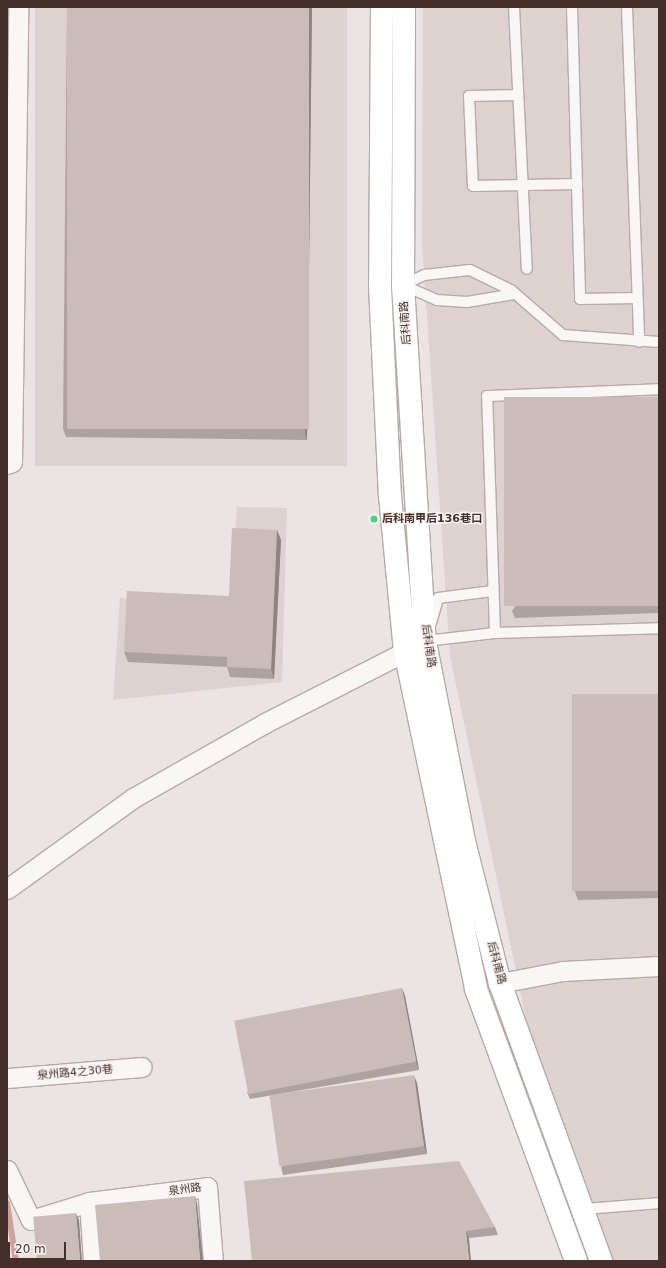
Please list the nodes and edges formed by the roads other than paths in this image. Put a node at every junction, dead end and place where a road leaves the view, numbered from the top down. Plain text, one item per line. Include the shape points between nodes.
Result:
1 (18, 7) edge
2 (382, 7) edge
3 (404, 7) edge
4 (514, 7) edge
5 (572, 7) edge
6 (627, 7) edge
7 (518, 95) junction
8 (577, 184) junction
9 (522, 185) junction
10 (527, 269) dead end
11 (403, 285) junction
12 (380, 286) junction
13 (515, 294) junction
14 (637, 298) junction
15 (639, 342) junction
16 (659, 342) edge
17 (659, 389) edge
18 (9, 463) edge
19 (493, 591) junction
20 (659, 628) edge
21 (495, 633) junction
22 (425, 642) junction
23 (405, 651) junction
24 (7, 889) edge
25 (659, 966) edge
26 (500, 983) junction
27 (476, 989) junction
28 (142, 1067) dead end
29 (7, 1078) edge
30 (7, 1170) edge
31 (89, 1202) junction
32 (659, 1203) edge
33 (583, 1210) junction
34 (94, 1261) edge
35 (213, 1261) edge
36 (576, 1261) edge
37 (600, 1261) edge

1 - 18 street
2 - 12 street, 后科南路
3 - 11 street, 后科南路
4 - 7 lane
5 - 8 lane
6 - 14 lane
7 - 9 lane
7 - 9 lane via 469,96 474,186
8 - 9 lane
8 - 14 lane via 580,299
9 - 10 lane
11 - 12 street
11 - 13 lane via 437,300 467,302
11 - 13 lane via 424,275 470,270
11 - 22 street, 后科南路
12 - 23 street, 后科南路 via 390,496
13 - 15 lane via 563,335
14 - 15 lane
15 - 16 lane
17 - 19 lane via 487,396
19 - 21 lane
19 - 22 lane via 438,598
20 - 21 lane
21 - 22 lane
22 - 23 street
22 - 26 street, 后科南路 via 465,845
23 - 24 street via 265,723 133,798
23 - 27 street, 后科南路
25 - 26 street via 563,971
26 - 27 street
26 - 33 street, 后科南路
27 - 36 street, 后科南路
28 - 29 street, 泉州路4之30巷
30 - 31 street, 泉州路 via 31,1220
31 - 34 street
31 - 35 street, 泉州路 via 208,1187
32 - 33 lane
33 - 37 street, 后科南路

